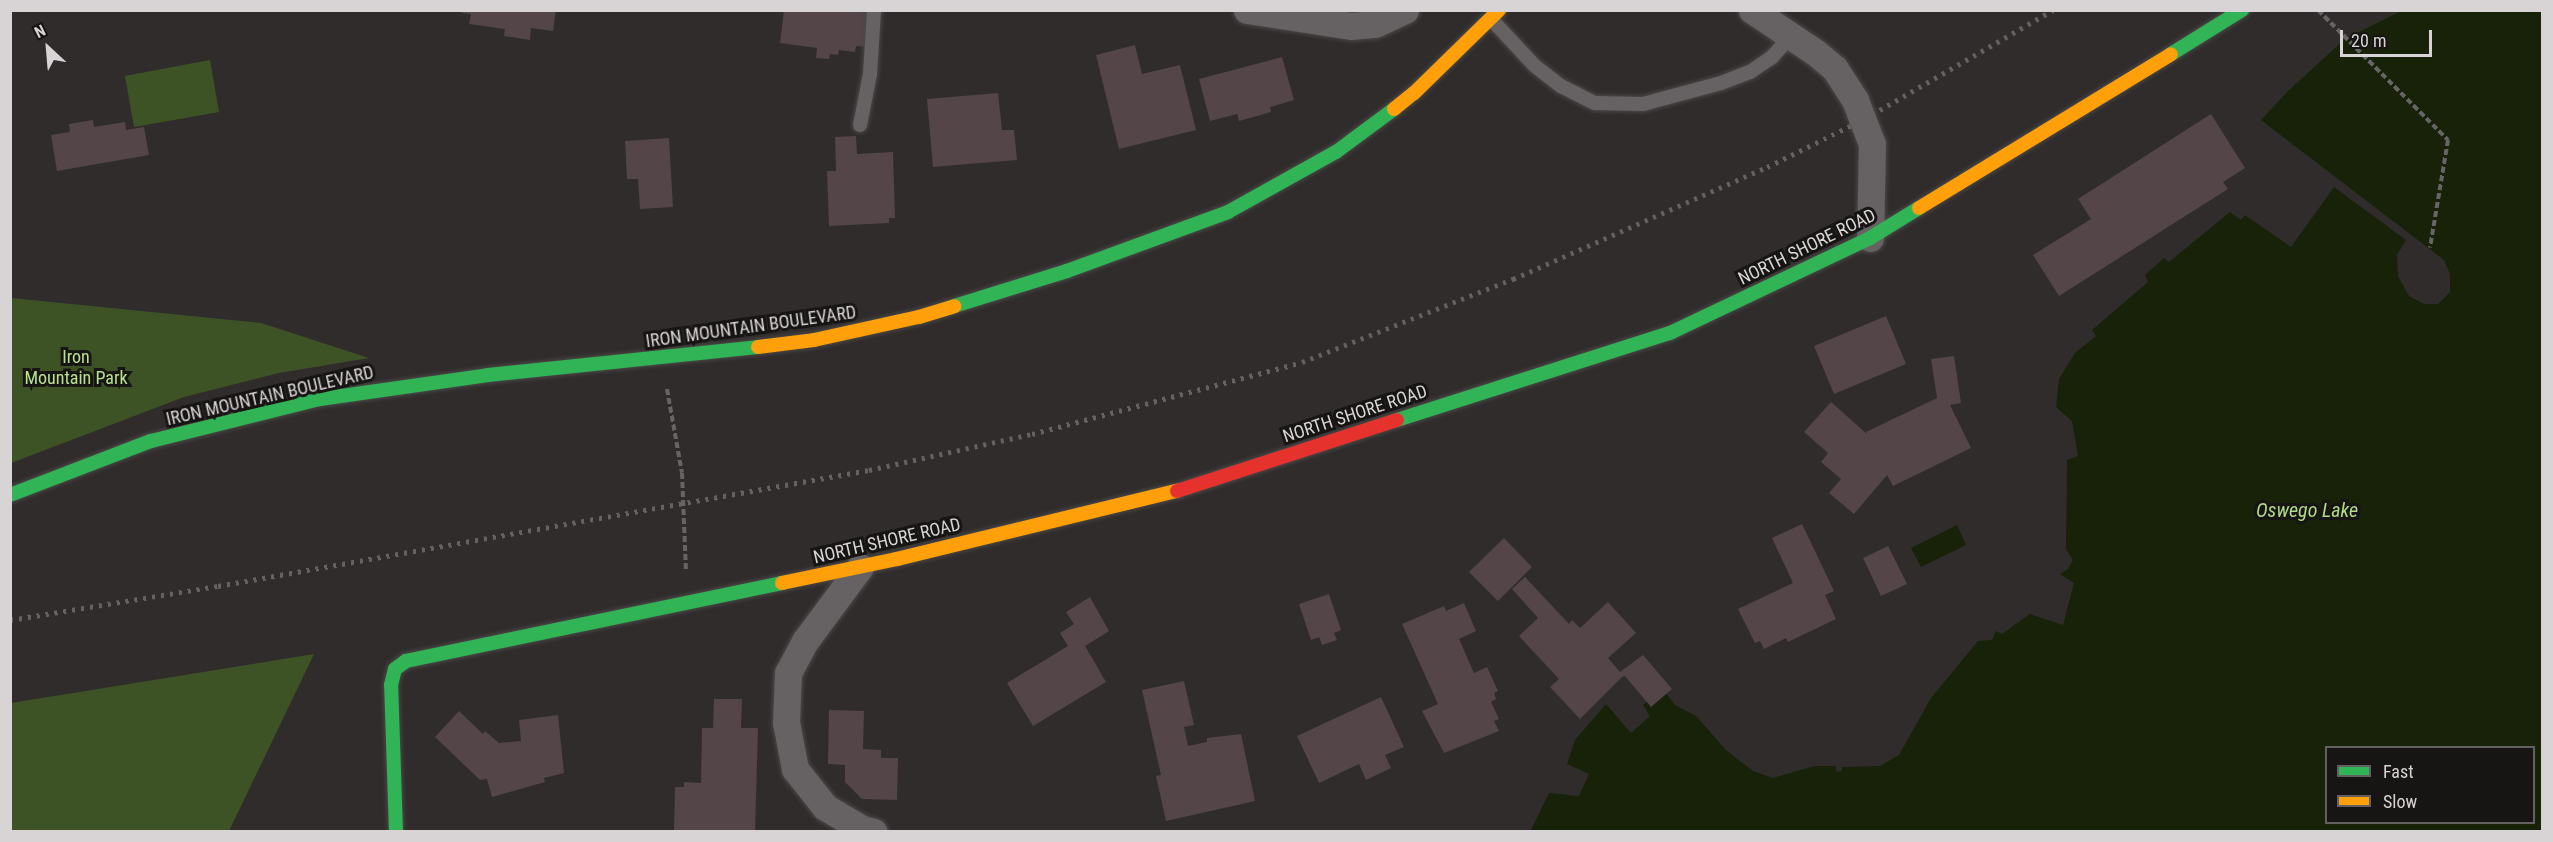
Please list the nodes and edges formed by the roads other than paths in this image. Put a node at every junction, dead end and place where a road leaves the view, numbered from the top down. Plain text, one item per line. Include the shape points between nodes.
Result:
1 (874, 10) edge
2 (1247, 10) edge
3 (1405, 10) edge
4 (1752, 10) edge
5 (2242, 10) edge
6 (1495, 15) edge
7 (1791, 36) junction
8 (860, 125) dead end
9 (1870, 238) junction
10 (10, 495) edge
11 (860, 567) junction
12 (396, 831) edge
13 (874, 831) edge

1 - 8 lane via 870,74
2 - 3 street via 1351,26 1375,24
4 - 7 street
5 - 9 street, NORTH SHORE ROAD
6 - 7 lane via 1535,66 1595,104 1643,104 1721,83 1750,72 1772,57
6 - 10 street, IRON MOUNTAIN BOULEVARD via 1389,114 1336,152 1228,212 1127,251 919,317 814,340 488,375 320,399 151,441
7 - 9 street via 1835,69 1864,119 1872,144
9 - 11 street, NORTH SHORE ROAD via 1670,333 1176,490
11 - 12 street, NORTH SHORE ROAD via 406,661 395,669 391,685
11 - 13 street via 805,641 789,672 786,722 795,769 825,807 862,829

